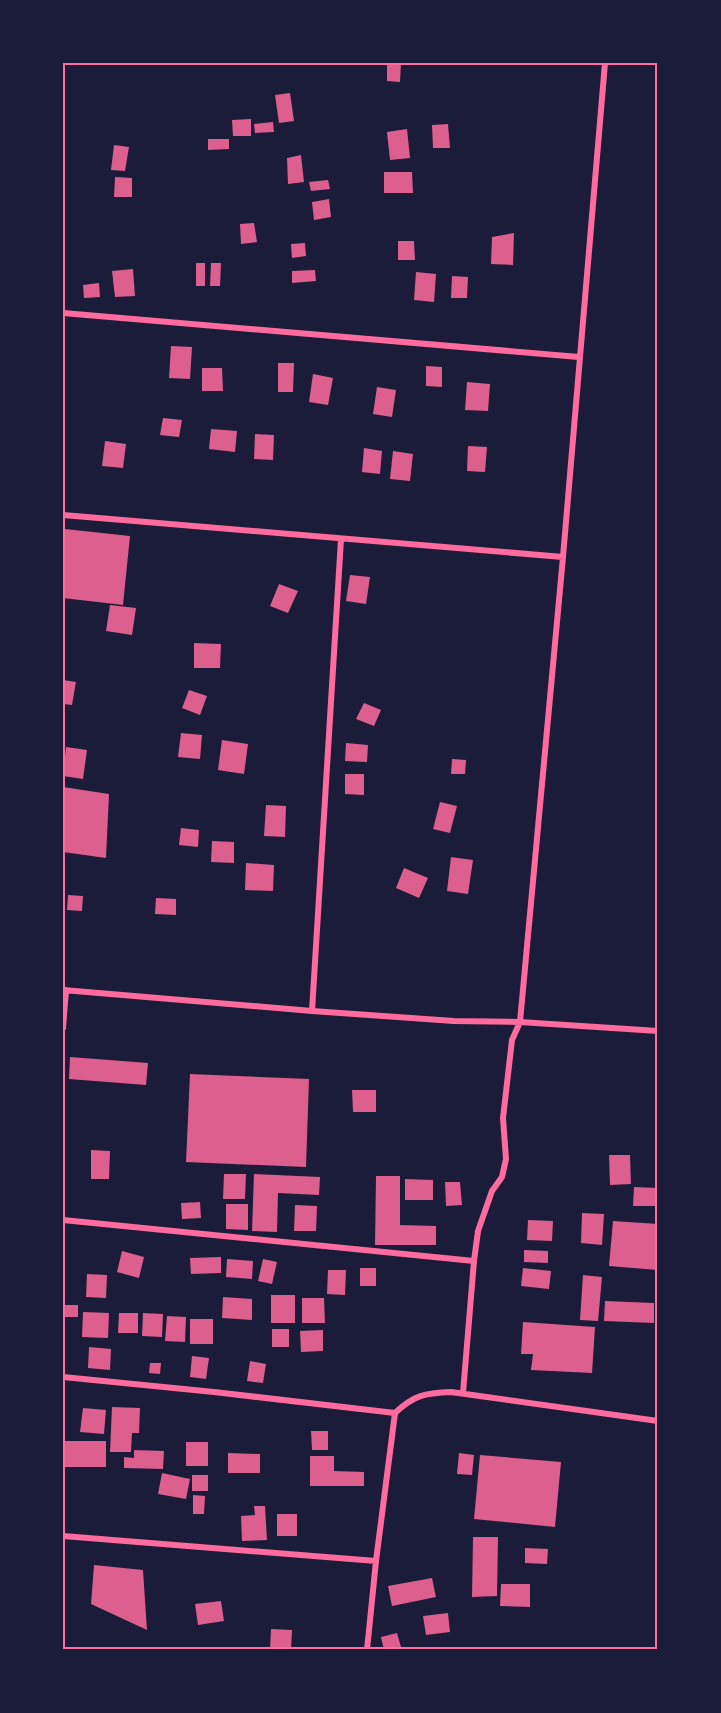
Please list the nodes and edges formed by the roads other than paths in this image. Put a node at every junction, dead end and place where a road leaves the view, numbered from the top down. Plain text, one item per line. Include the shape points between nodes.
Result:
1 (605, 63) edge
2 (63, 313) edge
3 (579, 357) junction
4 (63, 515) edge
5 (341, 539) junction
6 (562, 558) junction
7 (65, 990) edge
8 (312, 1011) junction
9 (520, 1022) junction
10 (63, 1028) edge
11 (658, 1031) edge
12 (63, 1220) edge
13 (474, 1261) junction
14 (63, 1377) edge
15 (463, 1393) junction
16 (395, 1413) junction
17 (658, 1421) edge
18 (63, 1536) edge
19 (376, 1561) junction
20 (367, 1650) edge

1 - 3 street
2 - 3 street
3 - 6 street
4 - 5 street
5 - 6 street
5 - 8 street
6 - 9 street
7 - 8 street
7 - 10 street
8 - 9 street
9 - 11 street
9 - 13 street via 512,1040 503,1118 506,1159 502,1178 492,1191 478,1231
12 - 13 street
13 - 15 street
14 - 16 street
15 - 16 street via 428,1393 409,1400
15 - 17 street
16 - 19 street
18 - 19 street
19 - 20 street

